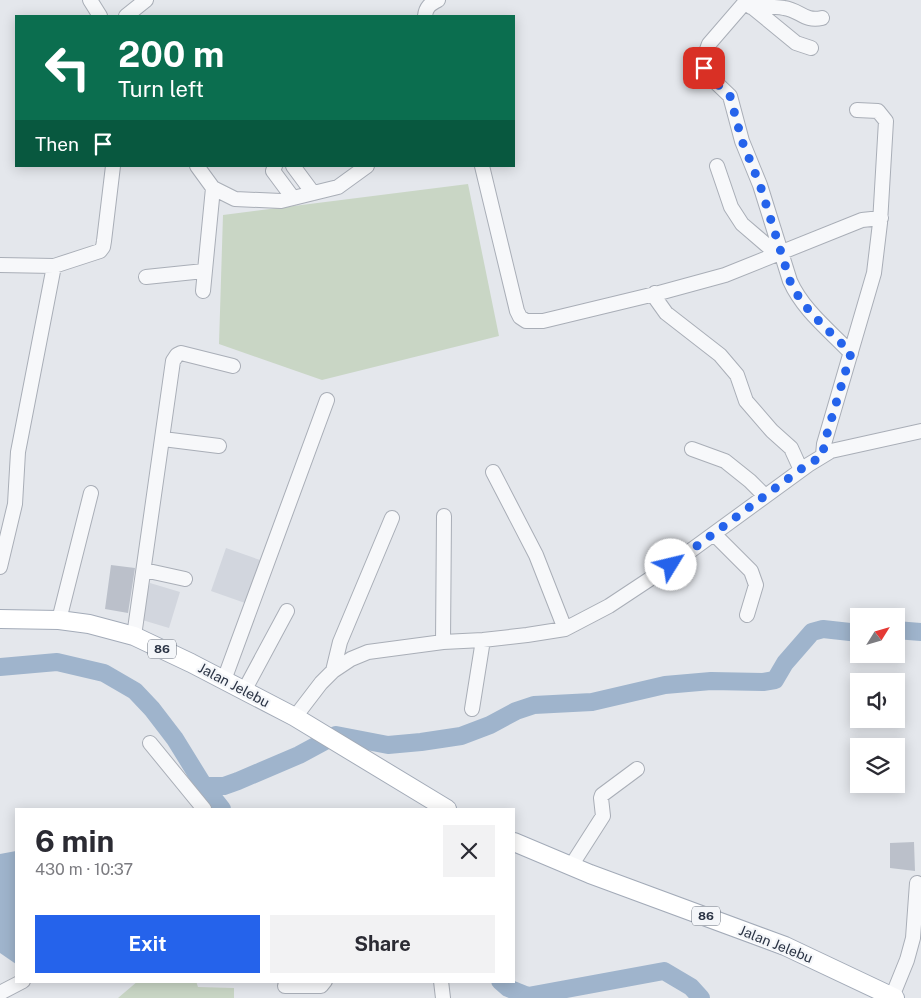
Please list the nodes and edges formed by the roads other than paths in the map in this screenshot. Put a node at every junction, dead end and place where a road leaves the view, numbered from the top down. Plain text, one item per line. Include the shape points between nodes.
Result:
1 (90, 0) edge
2 (146, 0) edge
3 (438, 0) edge
4 (748, 3) edge
5 (99, 15) edge
6 (127, 15) edge
7 (425, 15) edge
8 (822, 18) dead end
9 (812, 48) dead end
10 (857, 110) dead end
11 (717, 166) dead end
12 (113, 167) edge
13 (198, 167) edge
14 (275, 167) edge
15 (294, 167) edge
16 (366, 167) edge
17 (482, 167) edge
18 (213, 188) junction
19 (313, 193) junction
20 (293, 198) junction
21 (881, 218) junction
22 (779, 253) junction
23 (0, 265) edge
24 (54, 266) junction
25 (204, 271) junction
26 (146, 277) dead end
27 (203, 291) dead end
28 (655, 293) junction
29 (851, 353) junction
30 (233, 366) dead end
31 (327, 400) dead end
32 (921, 431) edge
33 (163, 439) junction
34 (219, 446) dead end
35 (692, 449) dead end
36 (823, 456) junction
37 (801, 470) junction
38 (493, 472) dead end
39 (91, 493) dead end
40 (765, 496) junction
41 (444, 516) dead end
42 (392, 518) dead end
43 (714, 534) junction
44 (0, 567) edge
45 (144, 570) junction
46 (184, 579) dead end
47 (286, 611) dead end
48 (747, 615) dead end
49 (0, 619) edge
50 (59, 620) junction
51 (565, 629) junction
52 (134, 636) junction
53 (483, 640) junction
54 (443, 642) junction
55 (333, 671) junction
56 (224, 680) junction
57 (244, 691) junction
58 (472, 709) dead end
59 (302, 722) junction
60 (150, 742) dead end
61 (637, 769) dead end
62 (203, 808) edge
63 (445, 808) edge
64 (515, 842) edge
65 (571, 866) junction
66 (916, 883) dead end
67 (18, 983) edge
68 (323, 983) edge
69 (441, 983) edge
70 (285, 989) edge
71 (0, 993) edge
72 (893, 997) edge
73 (442, 998) edge

1 - 5 street
2 - 6 street
3 - 7 street via 430,4
4 - 8 street via 785,8 813,20
4 - 9 street via 796,43
4 - 22 street via 709,44 703,60 709,76 730,96
10 - 21 street via 878,112 886,121
11 - 22 street via 731,207 742,224
12 - 24 street via 103,247 95,254
13 - 18 street
14 - 20 street via 273,171
15 - 19 street
16 - 19 street via 338,187
17 - 28 street via 517,311 526,322 544,321
18 - 20 street via 234,199 280,201
18 - 25 street
19 - 20 street
21 - 22 street via 862,220
21 - 29 street via 874,273
22 - 28 street via 725,275
22 - 29 street via 803,304
23 - 24 street
24 - 44 street via 18,452 15,504
25 - 26 street
25 - 27 street
28 - 37 street via 666,313 720,355 737,375 746,401 791,448
29 - 36 street
30 - 33 street via 181,353 177,355 173,361 164,415
31 - 56 street
32 - 36 street via 831,451
33 - 34 street
33 - 45 street
35 - 40 street via 725,461
36 - 37 street
37 - 40 street
38 - 51 street via 536,555
39 - 50 street
40 - 43 street
41 - 54 street
42 - 55 street via 340,642
43 - 48 street via 751,571 756,585
43 - 51 street via 609,606
45 - 46 street
45 - 52 street
47 - 57 street
49 - 50 main road, Jalan Jelebu / 86
50 - 52 main road, Jalan Jelebu / 86
51 - 53 street
52 - 56 main road, Jalan Jelebu / 86
53 - 54 street
53 - 58 street
54 - 55 street via 368,652
55 - 59 street via 321,683
56 - 57 main road, Jalan Jelebu / 86
57 - 59 main road, Jalan Jelebu / 86
59 - 63 main road, Jalan Jelebu / 86
60 - 62 street
61 - 65 street via 602,795 603,816
64 - 65 main road, Jalan Jelebu / 86
65 - 72 main road, Jalan Jelebu / 86 via 785,946
66 - 72 street via 913,938
67 - 71 street
68 - 70 street via 321,986
69 - 73 street

